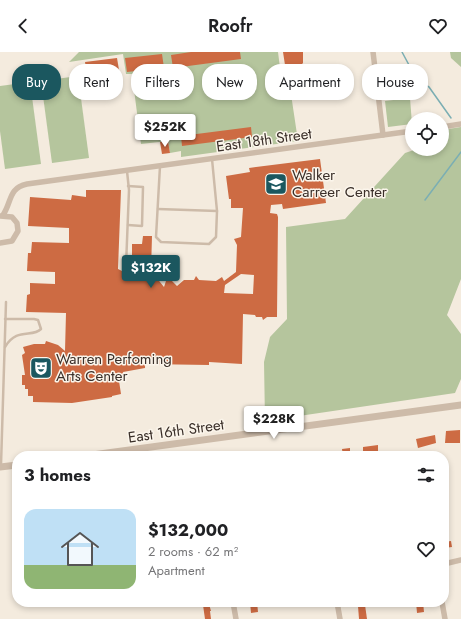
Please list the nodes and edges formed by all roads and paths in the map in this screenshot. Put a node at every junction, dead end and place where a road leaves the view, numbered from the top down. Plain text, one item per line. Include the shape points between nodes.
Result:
1 (373, 52) edge
2 (461, 124) edge
3 (449, 126) edge
4 (405, 132) edge
5 (383, 135) junction
6 (212, 159) junction
7 (160, 166) junction
8 (127, 170) junction
9 (128, 186) junction
10 (9, 201) junction
11 (158, 209) junction
12 (217, 211) junction
13 (1, 216) edge
14 (15, 220) junction
15 (128, 226) junction
16 (0, 243) edge
17 (126, 266) dead end
18 (6, 302) dead end
19 (5, 319) junction
20 (4, 349) junction
21 (461, 405) edge
22 (122, 451) edge
23 (12, 466) edge
24 (0, 467) edge
25 (461, 560) edge
26 (449, 563) edge
27 (235, 607) edge
28 (339, 607) edge
29 (443, 607) edge
30 (236, 619) edge
31 (340, 619) edge
32 (445, 619) edge

1 - 5 street
2 - 3 street
4 - 5 street, East 18th Street
5 - 6 street, East 18th Street
6 - 7 street, East 18th Street
6 - 12 lane
7 - 8 street, East 18th Street
7 - 11 lane
8 - 9 lane
8 - 10 street, East 18th Street via 21,185 12,193
9 - 15 lane
9 - 15 lane via 143,187 142,226
10 - 13 street, East 18th Street
10 - 14 street
11 - 12 lane
11 - 12 lane via 156,237 161,242 209,244 216,237
13 - 14 street
14 - 16 street via 18,227 15,238 8,243
15 - 17 lane
18 - 19 lane
19 - 20 lane
19 - 20 lane via 38,320 41,329 16,336
20 - 24 lane
21 - 22 street, East 16th Street
23 - 24 street
25 - 26 street
27 - 30 street
28 - 31 street
29 - 32 street

